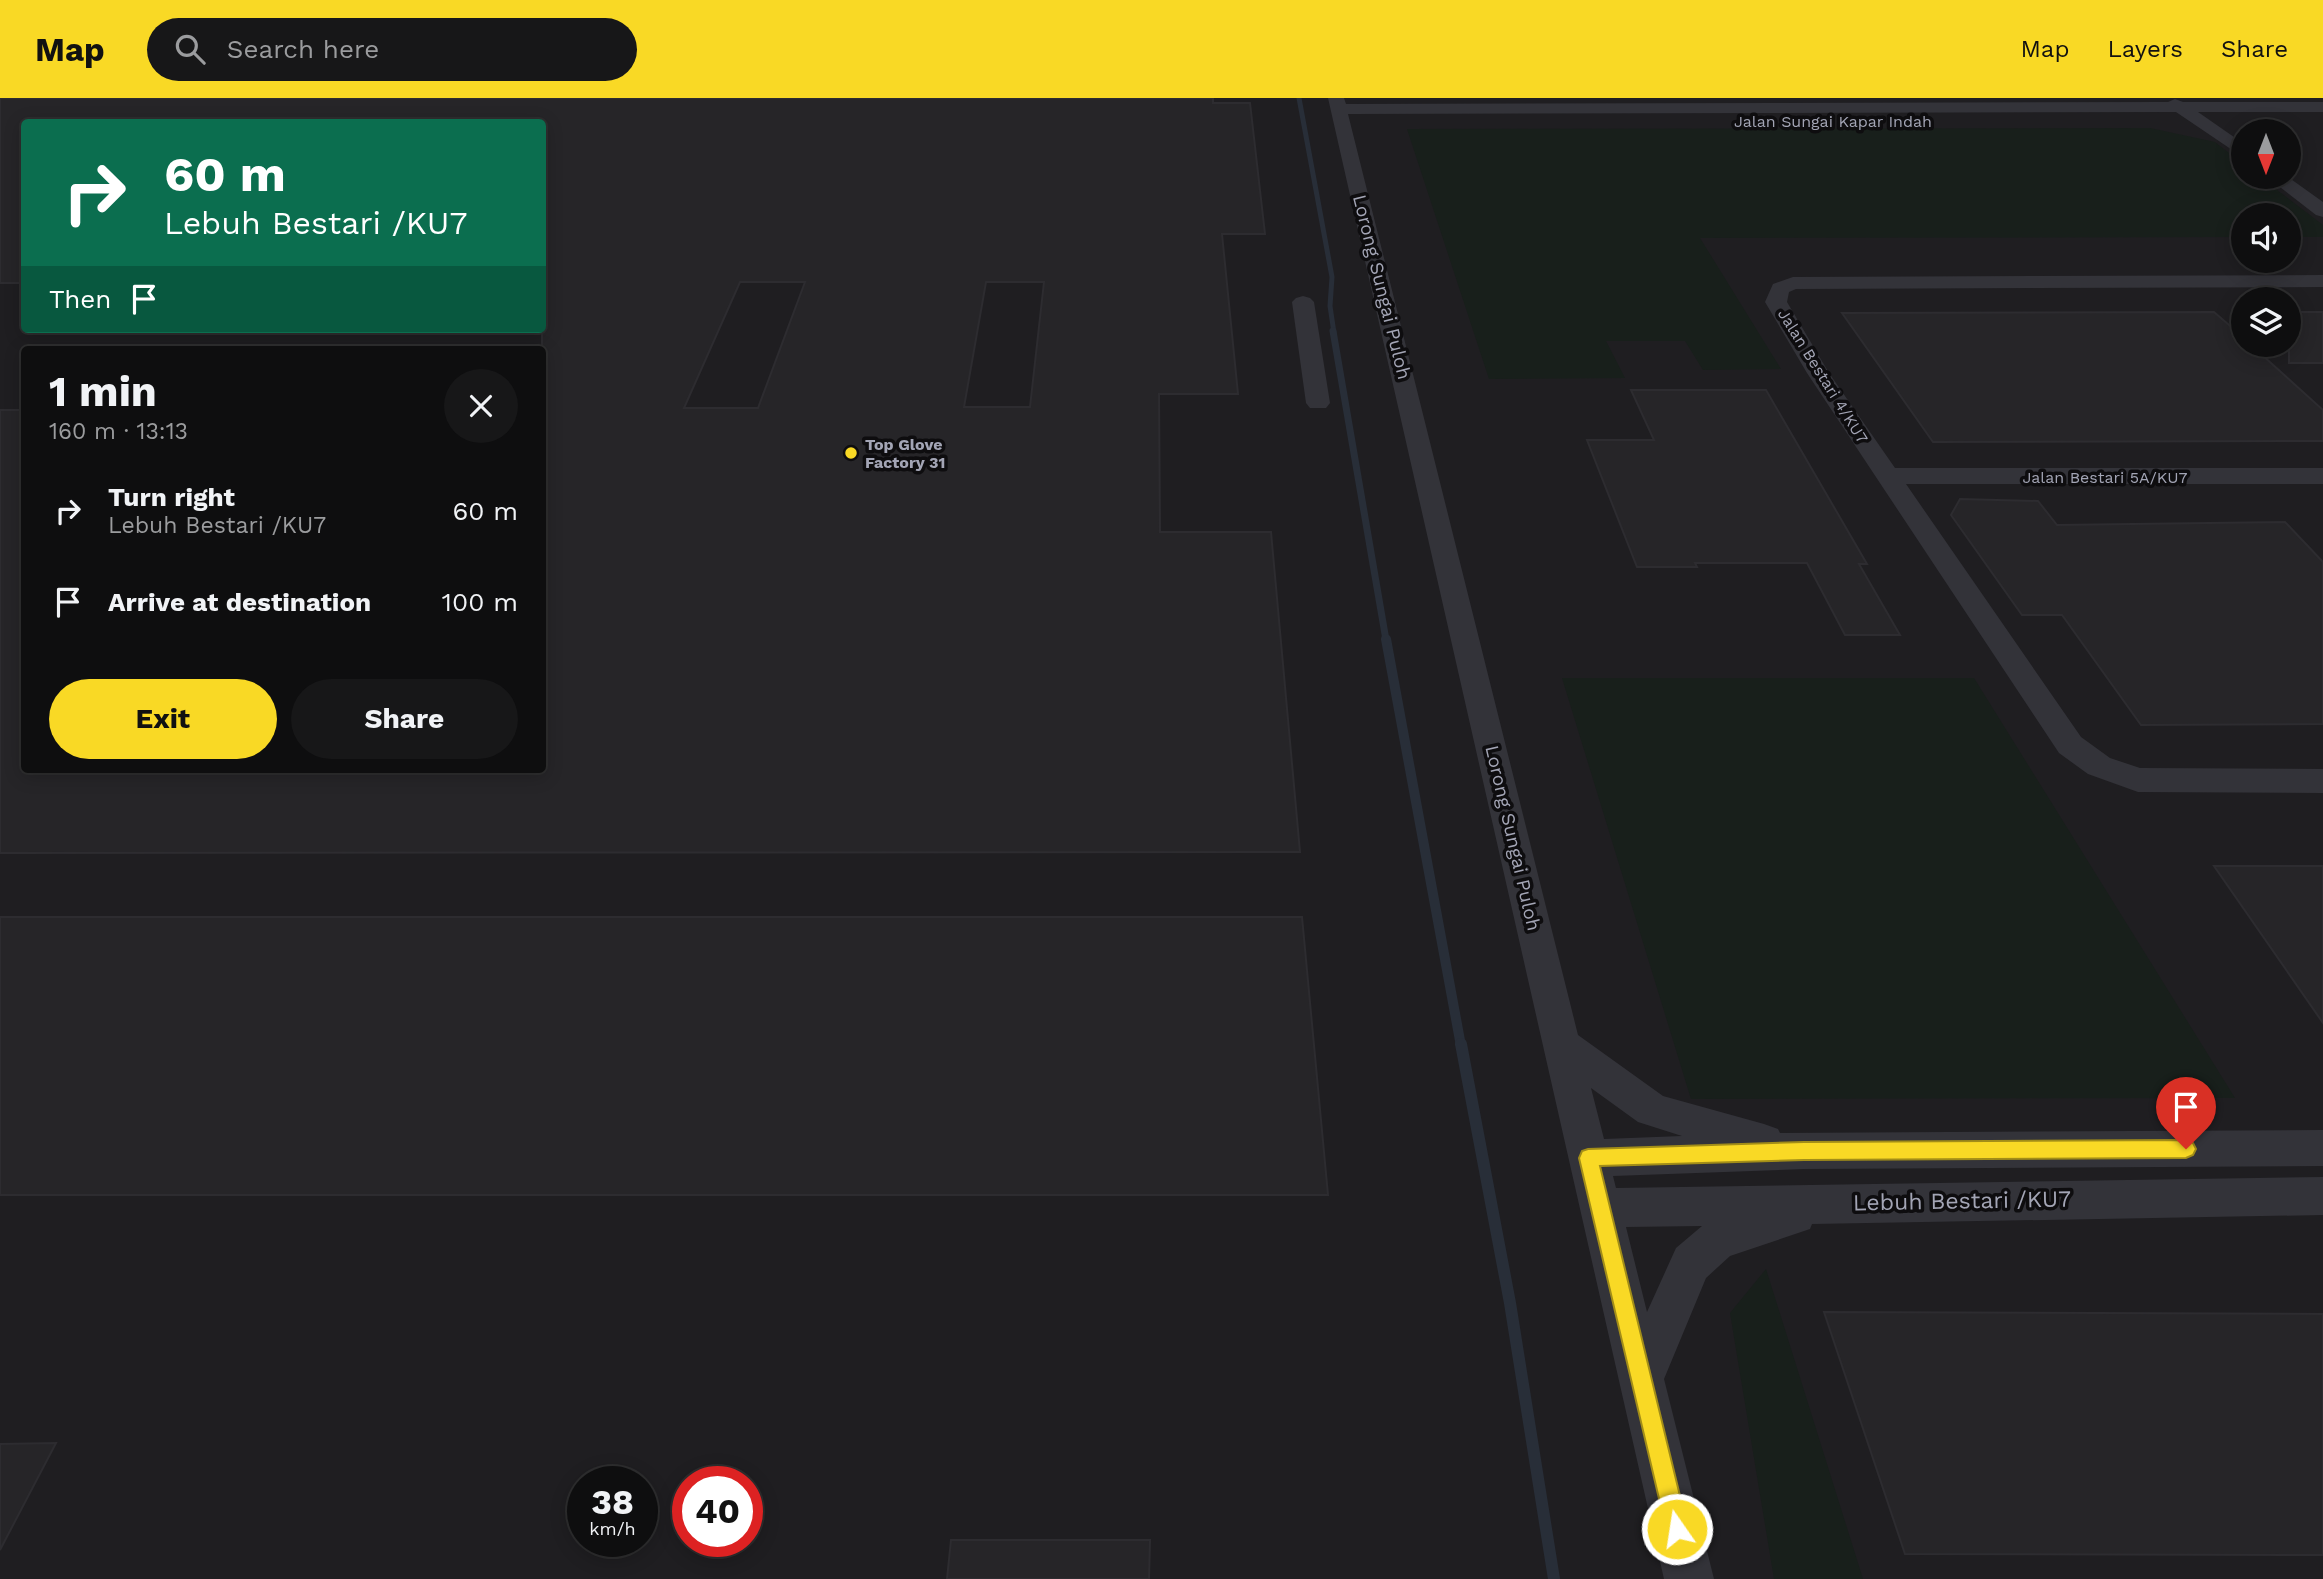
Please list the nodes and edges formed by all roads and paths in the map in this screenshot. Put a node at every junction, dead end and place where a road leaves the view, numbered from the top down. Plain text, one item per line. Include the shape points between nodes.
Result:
1 (2174, 103) edge
2 (2205, 103) edge
3 (2323, 107) edge
4 (1339, 109) edge
5 (1807, 109) edge
6 (2323, 120) edge
7 (2198, 121) junction
8 (2231, 121) edge
9 (2301, 121) edge
10 (2231, 123) edge
11 (2231, 144) edge
12 (2293, 189) edge
13 (2323, 211) edge
14 (2323, 281) edge
15 (1303, 302) dead end
16 (1318, 403) dead end
17 (1888, 476) junction
18 (2323, 476) edge
19 (2323, 780) edge
20 (1562, 1044) junction
21 (2323, 1149) edge
22 (1804, 1151) junction
23 (1588, 1158) junction
24 (2323, 1196) edge
25 (1831, 1203) junction
26 (1601, 1208) junction
27 (1641, 1379) junction
28 (1689, 1579) edge

1 - 2 street, Jalan Sungai Kapar Indah
1 - 5 street, Jalan Sungai Kapar Indah
1 - 7 street
2 - 3 street, Jalan Sungai Kapar Indah
2 - 8 street
4 - 5 street, Jalan Sungai Kapar Indah
4 - 20 street, Lorong Sungai Puloh
5 - 7 street, Jalan Sungai Kapar Indah
6 - 9 street, Jalan Sungai Kapar Indah
7 - 10 street, Jalan Sungai Kapar Indah
7 - 11 street
12 - 13 street
14 - 17 street, Jalan Bestari 4/KU7 via 1793,284 1780,288 1776,302
15 - 16 street
17 - 18 street, Jalan Bestari 5A/KU7
17 - 19 street, Jalan Bestari 4/KU7 via 2070,745 2099,766 2137,780
20 - 22 street via 1652,1110
20 - 23 street, Lorong Sungai Puloh
21 - 22 street
22 - 23 street
23 - 26 street, Lorong Sungai Puloh
24 - 25 street, Lebuh Bestari /KU7
25 - 26 street, Lebuh Bestari /KU7
25 - 27 street via 1717,1240 1691,1263
26 - 27 street, Lorong Sungai Puloh
27 - 28 street, Lorong Sungai Puloh

